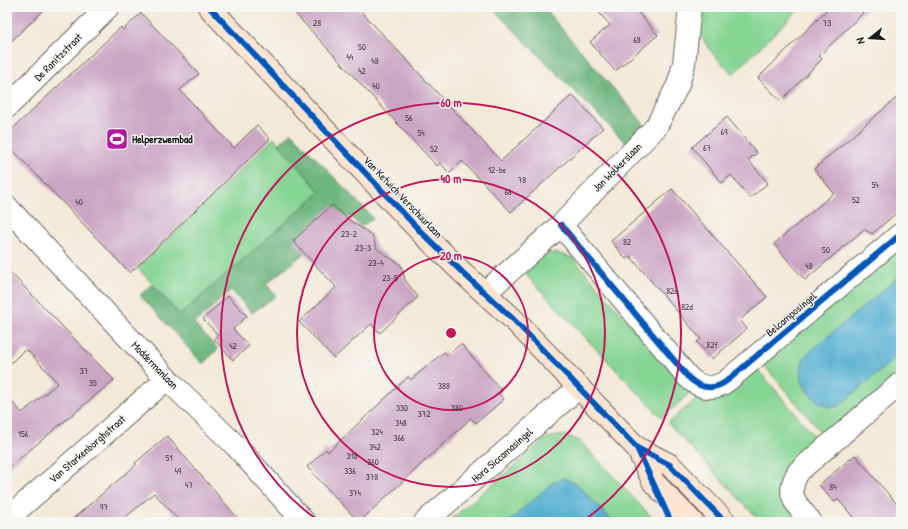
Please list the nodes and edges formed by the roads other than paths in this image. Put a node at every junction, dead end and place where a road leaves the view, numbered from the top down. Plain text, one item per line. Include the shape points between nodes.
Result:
1 (108, 7) edge
2 (209, 7) edge
3 (690, 7) edge
4 (7, 107) edge
5 (7, 207) edge
6 (561, 225) junction
7 (901, 234) edge
8 (485, 293) junction
9 (167, 379) junction
10 (901, 383) edge
11 (579, 387) junction
12 (637, 448) junction
13 (7, 520) edge
14 (304, 522) edge
15 (425, 522) edge
16 (692, 522) edge
17 (725, 522) edge
18 (811, 522) edge

1 - 4 street, De Ranitzstraat
2 - 8 main road, Van Ketwich Verschuurlaan via 421,232
3 - 6 street, Jan Wolkerslaan via 684,64 678,85 656,127
5 - 9 street, Moddermanlaan
6 - 7 street, Belcamposingel via 688,377 709,388 722,384
6 - 8 street, Jan Wolkerslaan
8 - 11 main road, Van Ketwich Verschuurlaan
9 - 13 street, Van Starkenborghstraat
9 - 14 street, Moddermanlaan via 236,446
10 - 18 street via 799,471 794,479 793,499
11 - 12 main road, Van Ketwich Verschuurlaan
11 - 15 street, Hora Siccamasingel
12 - 16 main road, Van Ketwich Verschuurlaan via 654,483
12 - 17 main road, Van Ketwich Verschuurlaan via 670,465

